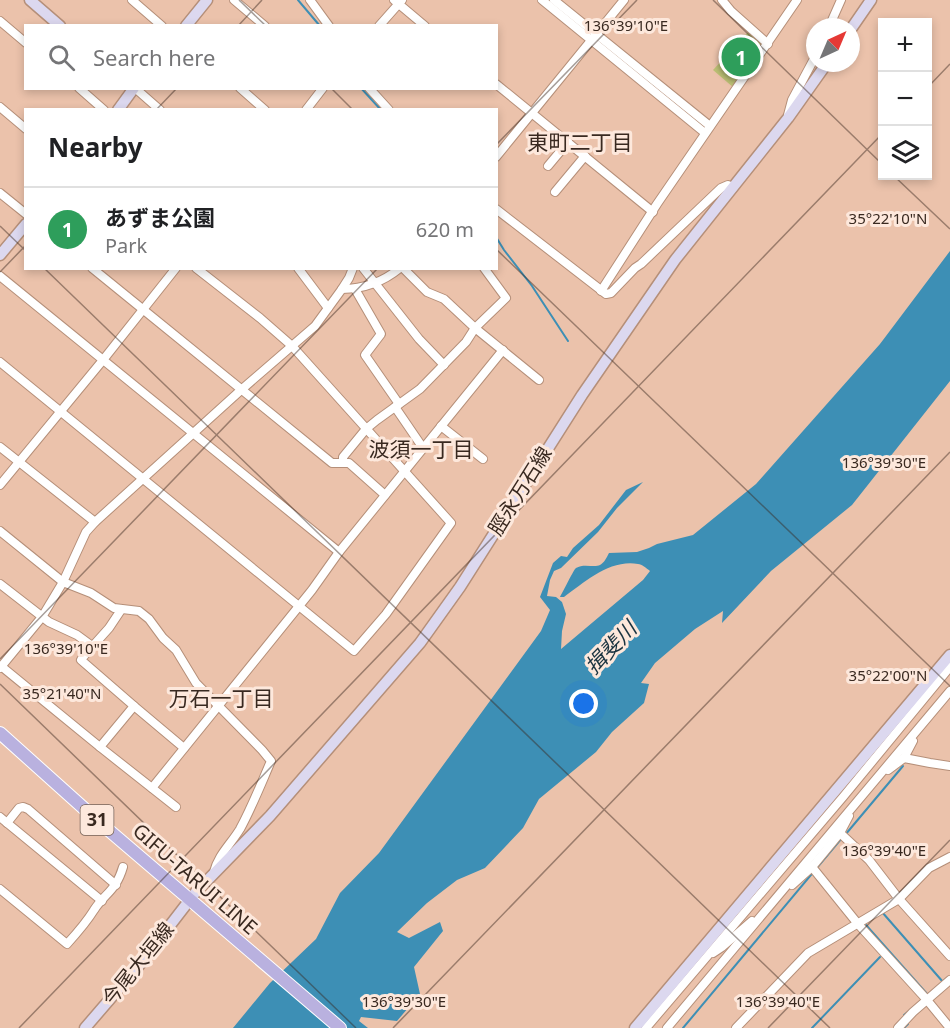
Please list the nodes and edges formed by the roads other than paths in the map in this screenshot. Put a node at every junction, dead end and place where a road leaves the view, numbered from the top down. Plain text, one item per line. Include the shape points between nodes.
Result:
1 (30, 0) edge
2 (132, 0) edge
3 (207, 0) edge
4 (234, 0) edge
5 (310, 0) edge
6 (542, 0) edge
7 (554, 0) edge
8 (624, 0) edge
9 (722, 0) edge
10 (797, 0) edge
11 (841, 0) edge
12 (871, 0) edge
13 (398, 1) edge
14 (833, 18) edge
15 (859, 18) edge
16 (0, 21) edge
17 (58, 24) edge
18 (160, 24) edge
19 (188, 24) edge
20 (263, 24) edge
21 (328, 24) edge
22 (380, 24) edge
23 (423, 24) edge
24 (594, 38) junction
25 (24, 41) edge
26 (768, 44) junction
27 (807, 72) edge
28 (821, 72) edge
29 (498, 86) edge
30 (81, 90) edge
31 (133, 90) edge
32 (137, 90) edge
33 (242, 90) edge
34 (322, 90) edge
35 (371, 90) edge
36 (0, 107) edge
37 (102, 108) edge
38 (120, 108) edge
39 (158, 108) edge
40 (264, 108) edge
41 (309, 108) edge
42 (387, 108) edge
43 (532, 113) junction
44 (788, 118) junction
45 (24, 127) edge
46 (708, 130) junction
47 (568, 142) junction
48 (498, 155) edge
49 (585, 156) junction
50 (548, 166) dead end
51 (733, 188) junction
52 (555, 192) dead end
53 (0, 193) edge
54 (498, 209) edge
55 (24, 212) edge
56 (653, 212) junction
57 (24, 226) edge
58 (0, 255) edge
59 (94, 270) edge
60 (174, 270) edge
61 (199, 270) edge
62 (300, 270) edge
63 (352, 270) edge
64 (364, 270) edge
65 (399, 270) edge
66 (403, 270) edge
67 (485, 270) edge
68 (0, 276) edge
69 (374, 284) junction
70 (342, 289) junction
71 (355, 289) junction
72 (601, 291) junction
73 (328, 308) junction
74 (143, 310) junction
75 (475, 328) junction
76 (292, 346) junction
77 (503, 350) junction
78 (103, 360) junction
79 (0, 362) edge
80 (444, 365) junction
81 (539, 380) dead end
82 (241, 390) junction
83 (397, 406) junction
84 (61, 412) junction
85 (441, 426) junction
86 (366, 429) junction
87 (193, 433) junction
88 (0, 447) edge
89 (423, 448) junction
90 (483, 459) dead end
91 (18, 462) junction
92 (343, 463) junction
93 (404, 472) junction
94 (143, 478) junction
95 (0, 484) edge
96 (385, 495) junction
97 (95, 522) junction
98 (0, 531) edge
99 (339, 552) junction
100 (63, 582) junction
101 (0, 584) edge
102 (299, 606) junction
103 (121, 610) junction
104 (42, 617) junction
105 (92, 646) junction
106 (950, 655) edge
107 (1, 667) edge
108 (950, 667) edge
109 (950, 691) edge
110 (218, 705) junction
111 (134, 706) junction
112 (920, 728) junction
113 (0, 733) edge
114 (100, 747) junction
115 (184, 748) junction
116 (904, 758) junction
117 (950, 766) edge
118 (877, 778) junction
119 (152, 788) junction
120 (855, 804) junction
121 (176, 807) dead end
122 (0, 817) edge
123 (7, 823) junction
124 (840, 833) junction
125 (950, 857) edge
126 (123, 867) dead end
127 (812, 867) junction
128 (213, 874) junction
129 (116, 885) junction
130 (0, 889) edge
131 (899, 899) junction
132 (102, 901) junction
133 (772, 902) junction
134 (193, 903) junction
135 (858, 924) junction
136 (950, 956) edge
137 (704, 959) junction
138 (950, 980) edge
139 (927, 1000) junction
140 (85, 1028) edge
141 (340, 1028) edge
142 (635, 1028) edge
143 (646, 1028) edge
144 (667, 1028) edge
145 (736, 1028) edge
146 (898, 1028) edge
147 (950, 1028) edge

1 - 17 main road
2 - 18 street
3 - 19 main road
4 - 20 street
5 - 21 street
6 - 24 street
7 - 24 street
8 - 24 street
9 - 26 street
10 - 26 street
11 - 14 street
12 - 15 main road
13 - 22 street
13 - 23 street
16 - 25 street
24 - 43 street
24 - 46 street
26 - 46 street
27 - 44 street via 792,100
28 - 44 main road, 脛永万石線
29 - 43 street
30 - 37 street
31 - 38 main road
32 - 39 street
33 - 40 street
34 - 41 street
35 - 42 street
36 - 45 street
43 - 47 street
43 - 48 street
44 - 51 main road, 脛永万石線
46 - 56 street
47 - 49 street
47 - 50 street
49 - 52 street
49 - 56 street
51 - 72 street via 721,188 611,293
51 - 128 main road, 脛永万石線 via 675,260 582,395 420,643 270,816
53 - 55 street
54 - 72 street
56 - 72 street
57 - 58 main road
59 - 74 street
60 - 74 street
61 - 76 street
62 - 73 street
63 - 70 street
64 - 69 street
65 - 69 street
66 - 75 street via 427,292 444,299
67 - 75 street via 506,298
68 - 78 street
69 - 71 street
69 - 80 street
70 - 71 street
70 - 73 street
71 - 83 street via 381,334 365,355
73 - 76 street
74 - 78 street
74 - 82 street
75 - 77 street
75 - 80 street
76 - 82 street
76 - 86 street
77 - 81 street
77 - 85 street
78 - 84 street
78 - 87 street
79 - 84 street
80 - 83 street
82 - 87 street
82 - 92 street via 332,463
83 - 86 street
83 - 89 street
84 - 91 street
84 - 94 street
85 - 89 street
85 - 90 street
86 - 92 street via 343,457
86 - 93 street
87 - 94 street
87 - 99 street
88 - 91 street
89 - 93 street
91 - 95 street
91 - 97 street
92 - 96 street
93 - 96 street
93 - 102 street via 451,523 386,614 354,651
94 - 97 street
94 - 102 street
96 - 99 street
97 - 100 street via 86,532
98 - 100 street
99 - 102 street
100 - 103 street via 91,592
100 - 104 street
101 - 104 street
102 - 110 street
103 - 105 street
103 - 110 street via 139,611 149,619 196,683
104 - 105 street
104 - 107 street
105 - 111 street via 81,660
106 - 142 main road
107 - 114 street
108 - 137 street
109 - 112 street
110 - 115 street
110 - 128 street via 271,761 239,830 216,862
111 - 114 street
111 - 115 street
112 - 116 street
112 - 118 street
113 - 134 main road, GIFU-TARUI LINE / 31
114 - 119 street
115 - 119 street
116 - 117 street
116 - 118 street
118 - 120 street
119 - 121 street
120 - 124 street
120 - 133 street
122 - 123 street
123 - 129 street via 19,808 28,809
123 - 132 street
124 - 127 street
124 - 131 street via 869,860
125 - 131 street via 929,868
126 - 129 street
127 - 133 street
127 - 135 street
128 - 134 main road, 脛永万石線
129 - 132 street
130 - 132 street via 67,944
131 - 135 street
131 - 136 street
133 - 137 street
133 - 144 street
134 - 140 main road, 今尾大垣線
134 - 141 main road, GIFU-TARUI LINE / 31
135 - 139 street
135 - 145 street via 808,953
137 - 143 street
138 - 139 street
139 - 146 street
139 - 147 street

